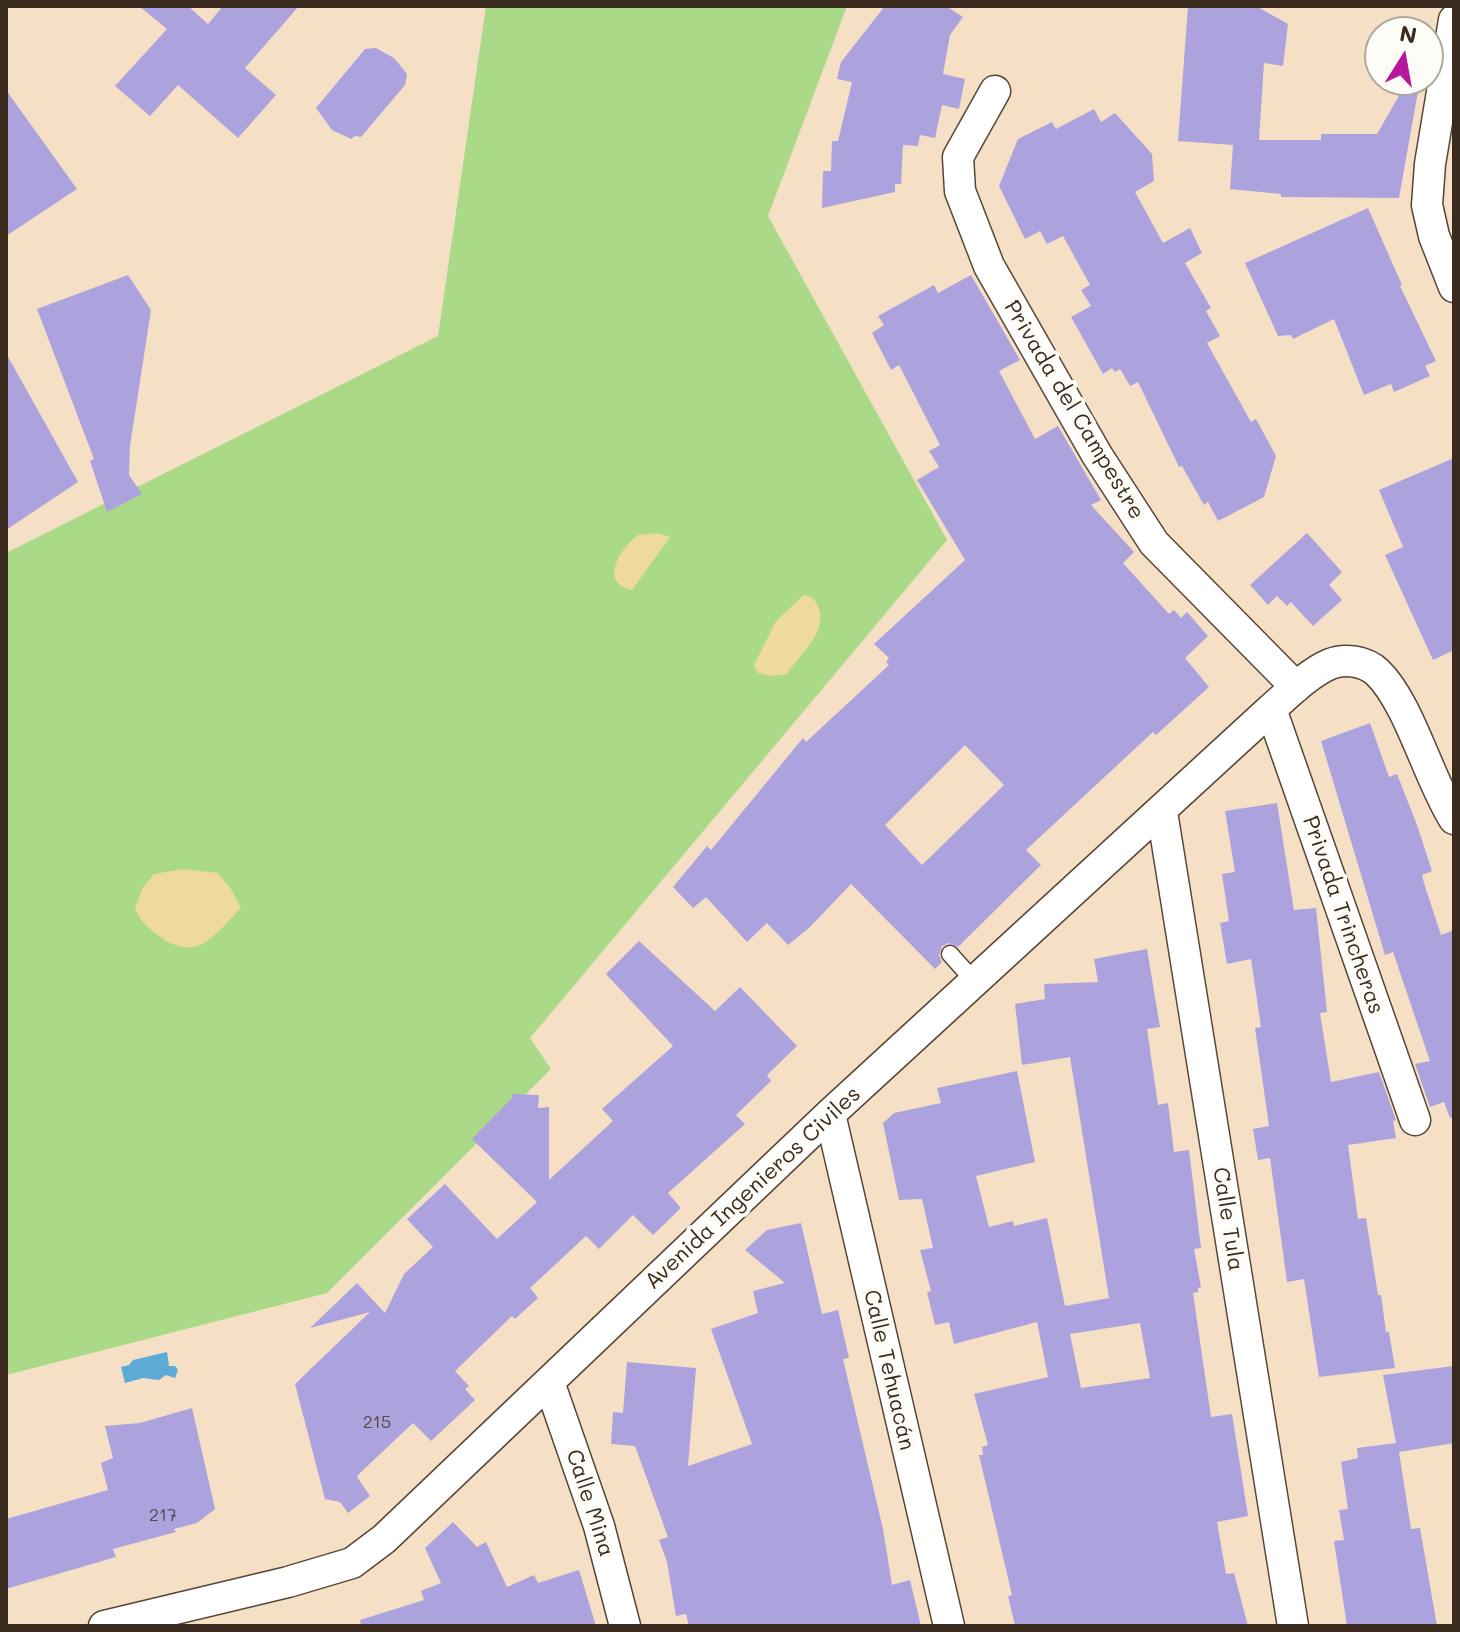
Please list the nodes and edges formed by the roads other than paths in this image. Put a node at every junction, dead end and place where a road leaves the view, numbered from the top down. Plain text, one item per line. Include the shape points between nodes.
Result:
1 (1454, 20) edge
2 (995, 91) dead end
3 (1444, 232) edge
4 (1454, 287) edge
5 (1296, 687) junction
6 (1271, 709) junction
7 (1162, 812) junction
8 (1454, 819) edge
9 (950, 954) dead end
10 (975, 982) junction
11 (830, 1114) junction
12 (1415, 1120) dead end
13 (549, 1382) junction
14 (117, 1624) edge
15 (625, 1626) edge
16 (949, 1626) edge
17 (1293, 1626) edge

1 - 3 street via 1427,205
2 - 5 street, Privada del Campestre via 958,157 960,191 989,266 1154,543
3 - 4 street
5 - 6 street, Avenida Ingenieros Civiles
5 - 8 street, Avenida Ingenieros Civiles via 1331,664 1355,661 1375,670 1395,694
6 - 7 street, Avenida Ingenieros Civiles
6 - 12 street, Privada Trincheras
7 - 10 street, Avenida Ingenieros Civiles
7 - 17 street, Calle Tula
9 - 10 lane
10 - 11 street, Avenida Ingenieros Civiles
11 - 13 street, Avenida Ingenieros Civiles
11 - 16 street, Calle Tehuacán
13 - 14 street, Avenida Ingenieros Civiles via 352,1563
13 - 15 street, Calle Mina via 599,1526

